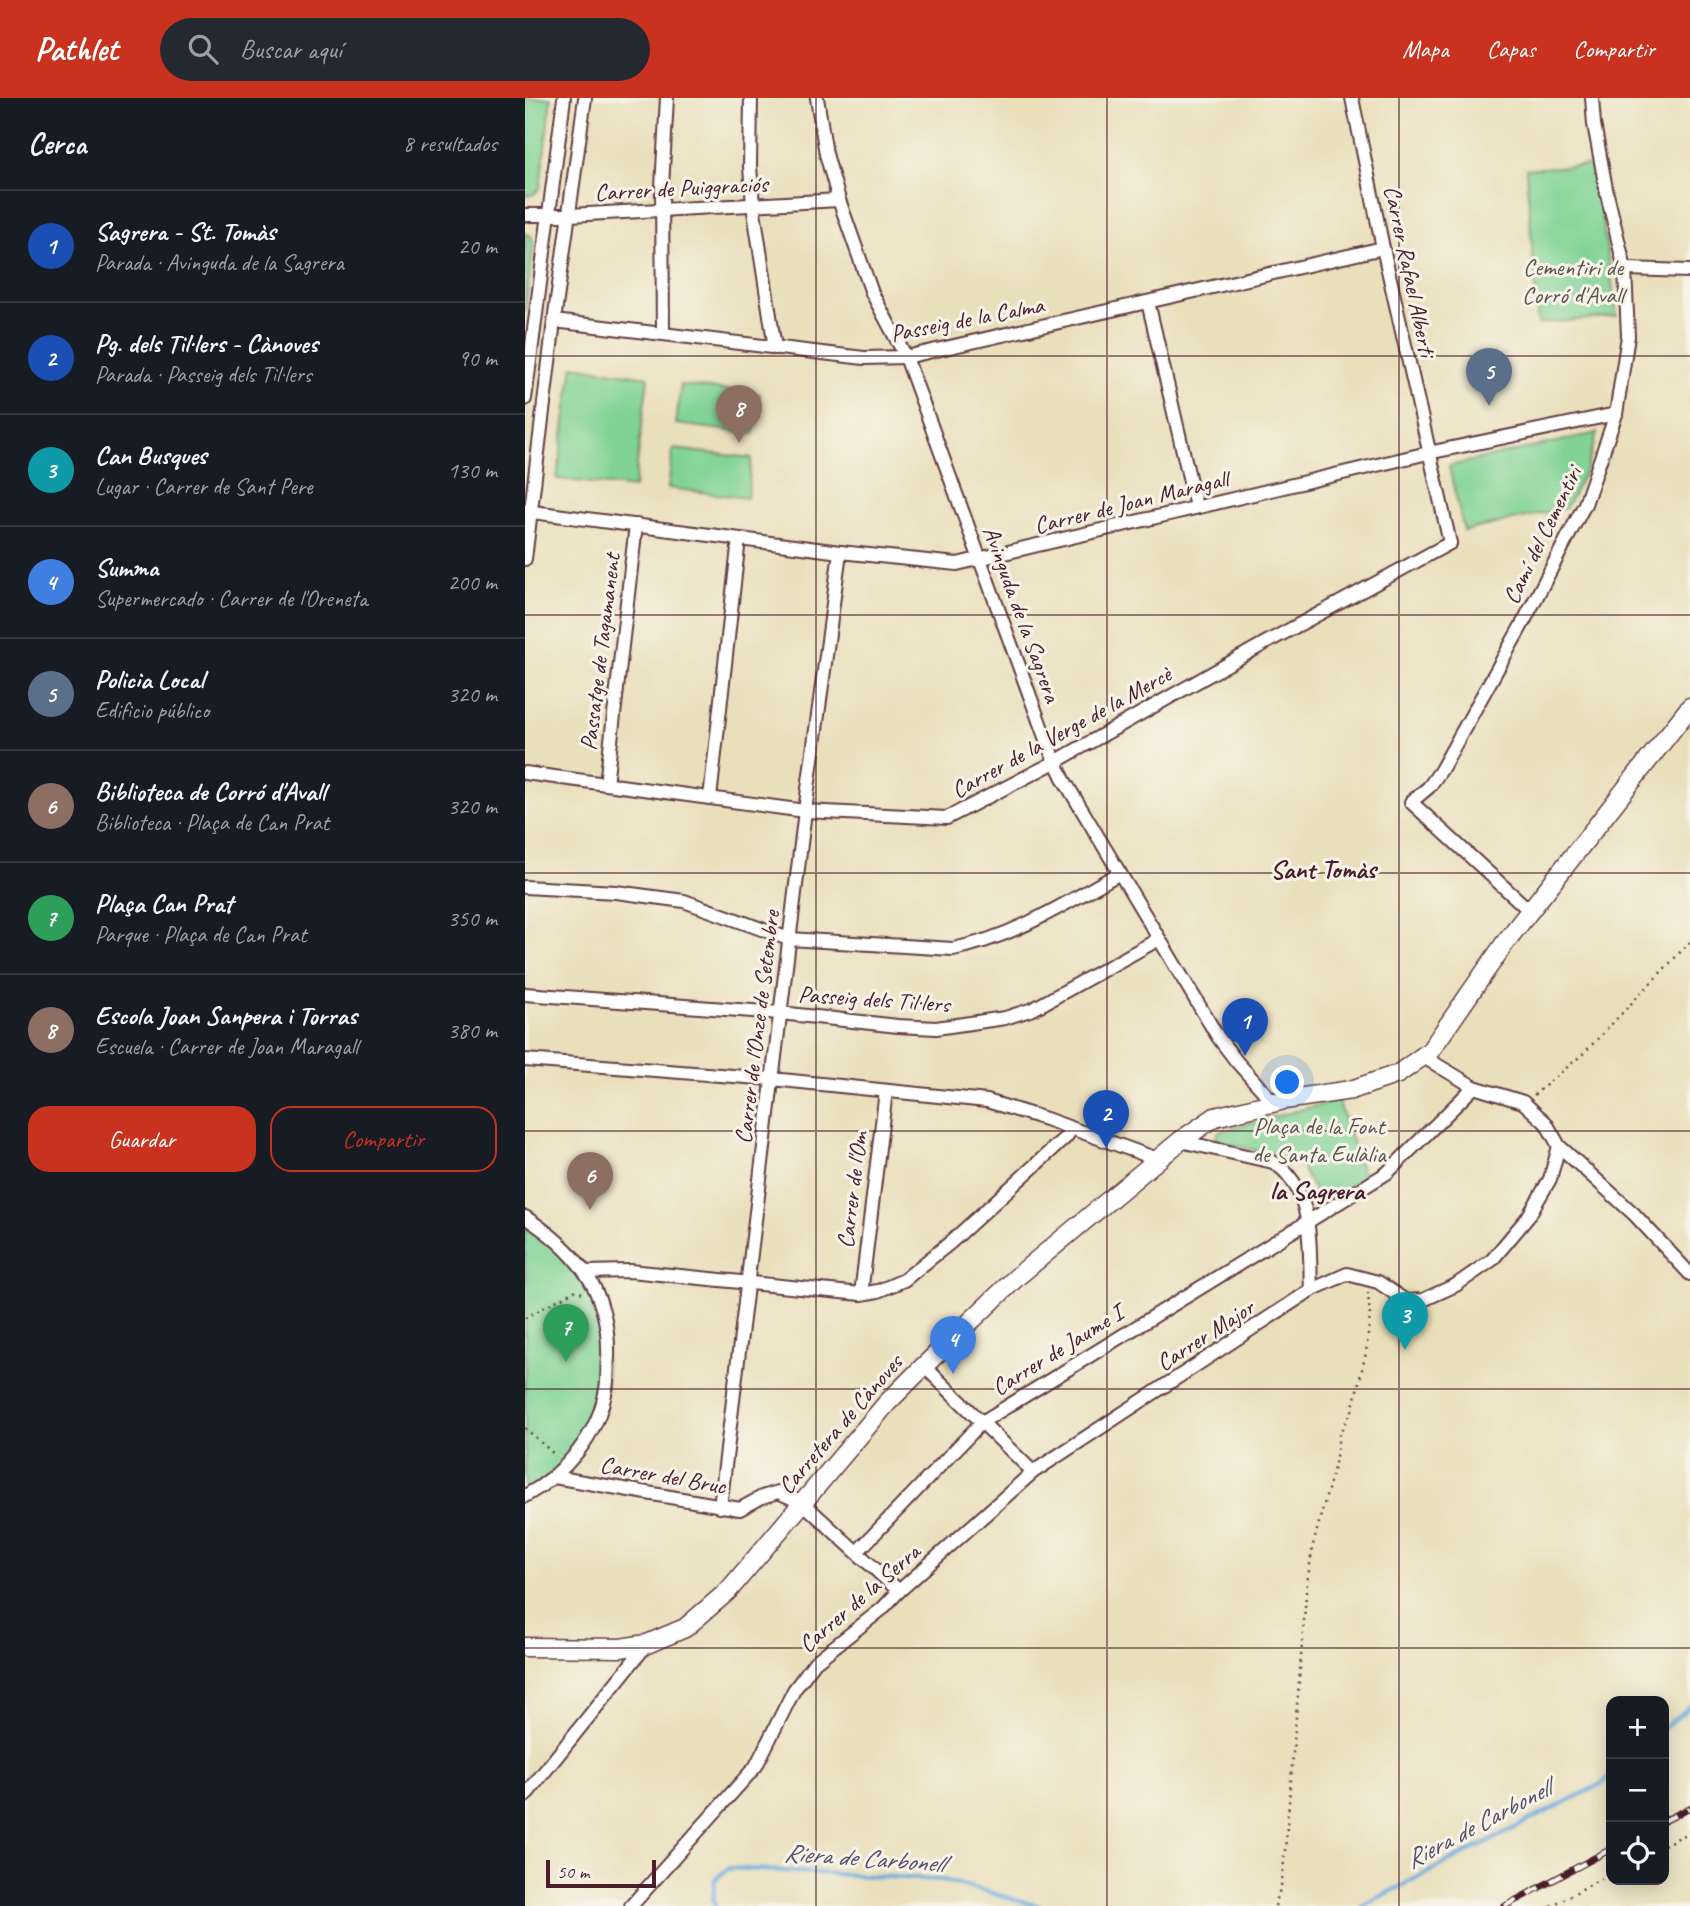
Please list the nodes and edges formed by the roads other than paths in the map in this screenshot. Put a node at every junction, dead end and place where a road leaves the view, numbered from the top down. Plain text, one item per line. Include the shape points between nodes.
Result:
1 (564, 98) edge
2 (585, 98) edge
3 (667, 98) edge
4 (751, 98) edge
5 (817, 98) edge
6 (1352, 98) edge
7 (1592, 98) edge
8 (839, 200) junction
9 (753, 205) junction
10 (663, 210) junction
11 (548, 214) junction
12 (525, 215) edge
13 (570, 215) junction
14 (1383, 248) junction
15 (1625, 270) junction
16 (1690, 271) edge
17 (1148, 302) junction
18 (554, 321) junction
19 (663, 334) junction
20 (775, 348) junction
21 (907, 357) junction
22 (525, 399) edge
23 (1616, 414) junction
24 (1428, 453) junction
25 (1196, 507) junction
26 (528, 512) edge
27 (636, 525) junction
28 (739, 539) junction
29 (839, 552) junction
30 (525, 558) edge
31 (979, 561) junction
32 (1690, 707) edge
33 (1055, 762) junction
34 (525, 773) edge
35 (606, 784) junction
36 (710, 798) junction
37 (805, 811) junction
38 (1120, 873) junction
39 (525, 887) edge
40 (1530, 911) junction
41 (789, 939) junction
42 (1159, 939) junction
43 (525, 994) edge
44 (780, 1013) junction
45 (1422, 1056) junction
46 (525, 1060) edge
47 (772, 1079) junction
48 (1474, 1087) junction
49 (886, 1091) junction
50 (1273, 1103) junction
51 (1071, 1129) junction
52 (1179, 1141) junction
53 (1559, 1146) junction
54 (1157, 1158) junction
55 (525, 1217) edge
56 (1308, 1220) junction
57 (585, 1272) junction
58 (1690, 1273) edge
59 (747, 1282) junction
60 (1311, 1290) junction
61 (861, 1294) junction
62 (924, 1366) junction
63 (982, 1422) junction
64 (1033, 1472) junction
65 (554, 1477) junction
66 (525, 1496) edge
67 (803, 1503) junction
68 (720, 1507) junction
69 (857, 1552) junction
70 (899, 1591) junction
71 (647, 1644) junction
72 (525, 1647) edge
73 (525, 1796) edge
74 (631, 1906) edge

1 - 11 street
2 - 13 street
3 - 10 street
4 - 9 street
5 - 8 street, Avinguda de la Sagrera
6 - 14 street, Carrer Rafael Alberti
7 - 15 street, Camí del Cementiri
8 - 9 street, Carrer de Puiggraciós
8 - 21 street, Avinguda de la Sagrera via 872,292
9 - 10 street, Carrer de Puiggraciós
9 - 20 street
10 - 13 street, Carrer de Puiggraciós
10 - 19 street
11 - 12 street, Carrer de Puiggraciós
11 - 13 street, Carrer de Puiggraciós
11 - 22 street
13 - 18 street
14 - 17 street, Passeig de la Calma
14 - 24 street, Carrer Rafael Alberti
15 - 16 street
15 - 23 street, Camí del Cementiri via 1627,336
17 - 21 street, Passeig de la Calma
17 - 25 street
18 - 19 street, Passeig de la Calma
18 - 26 street
19 - 20 street, Passeig de la Calma
20 - 21 street, Passeig de la Calma via 863,358
21 - 31 street, Avinguda de la Sagrera
23 - 24 street, Carrer de Joan Maragall
23 - 40 street, Camí del Cementiri via 1585,505 1524,621 1441,771 1411,802
24 - 25 street, Carrer de Joan Maragall
24 - 33 street, Carrer de la Verge de la Mercè via 1450,543
25 - 31 street, Carrer de Joan Maragall
26 - 27 street, Carrer de Joan Maragall
26 - 30 street
27 - 28 street, Carrer de Joan Maragall
27 - 35 street, Passatge de Tagamanent
28 - 29 street, Carrer de Joan Maragall
28 - 36 street
29 - 31 street, Carrer de Joan Maragall via 957,564
29 - 37 street, Carrer de l'Onze de Setembre
31 - 33 street, Avinguda de la Sagrera
32 - 40 street, Carretera de Cànoves
33 - 37 street, Carrer de la Verge de la Mercè via 947,818
33 - 38 street, Avinguda de la Sagrera
34 - 35 street, Carrer de la Verge de la Mercè
35 - 36 street, Carrer de la Verge de la Mercè
36 - 37 street, Carrer de la Verge de la Mercè
37 - 41 street, Carrer de l'Onze de Setembre
38 - 41 street via 1011,932 976,945 953,949
38 - 42 street, Avinguda de la Sagrera
39 - 41 street via 684,901
40 - 45 street, Carretera de Cànoves
41 - 44 street, Carrer de l'Onze de Setembre
42 - 44 street, Passeig dels Til·lers via 1033,1009 1005,1018 936,1028
42 - 50 street, Avinguda de la Sagrera via 1218,1037
43 - 44 street, Passeig dels Til·lers
44 - 47 street, Carrer de l'Onze de Setembre
45 - 48 street
45 - 50 street, Carretera de Cànoves via 1398,1074 1351,1090
46 - 47 street
47 - 49 street
47 - 59 street, Carrer de l'Onze de Setembre
48 - 53 street via 1523,1102 1546,1123
48 - 56 street, Carrer de Jaume I via 1387,1172
49 - 51 street via 987,1101
49 - 61 street, Carrer de l'Om
50 - 52 street, Carretera de Cànoves via 1215,1116
51 - 54 street
51 - 61 street via 992,1206 904,1280 879,1292
52 - 54 street, Carretera de Cànoves
52 - 56 street via 1273,1162 1284,1169
53 - 58 street
53 - 60 street, Carrer Major via 1550,1179 1528,1217 1492,1259 1456,1285 1423,1300 1406,1301 1378,1282 1347,1274
54 - 62 street, Carretera de Cànoves via 1019,1276
55 - 57 street via 553,1236
56 - 60 street
56 - 63 street, Carrer de Jaume I
57 - 59 street via 630,1271
57 - 65 street via 600,1303 608,1336 607,1388 596,1422 578,1452
59 - 61 street
59 - 68 street, Carrer de l'Onze de Setembre
60 - 64 street, Carrer Major
62 - 63 street
62 - 67 street, Carretera de Cànoves
63 - 64 street
63 - 69 street, Carrer de Jaume I
64 - 70 street, Carrer de la Serra
65 - 66 street
65 - 68 street, Carrer del Bruc
67 - 68 street, Carrer del Bruc via 778,1492 740,1509
67 - 69 street
67 - 71 street, Carretera de Cànoves via 728,1591 685,1628
69 - 70 street
70 - 74 street, Carrer de la Serra via 814,1662 794,1690 756,1766
71 - 72 street, Carretera de Cànoves
71 - 73 street

